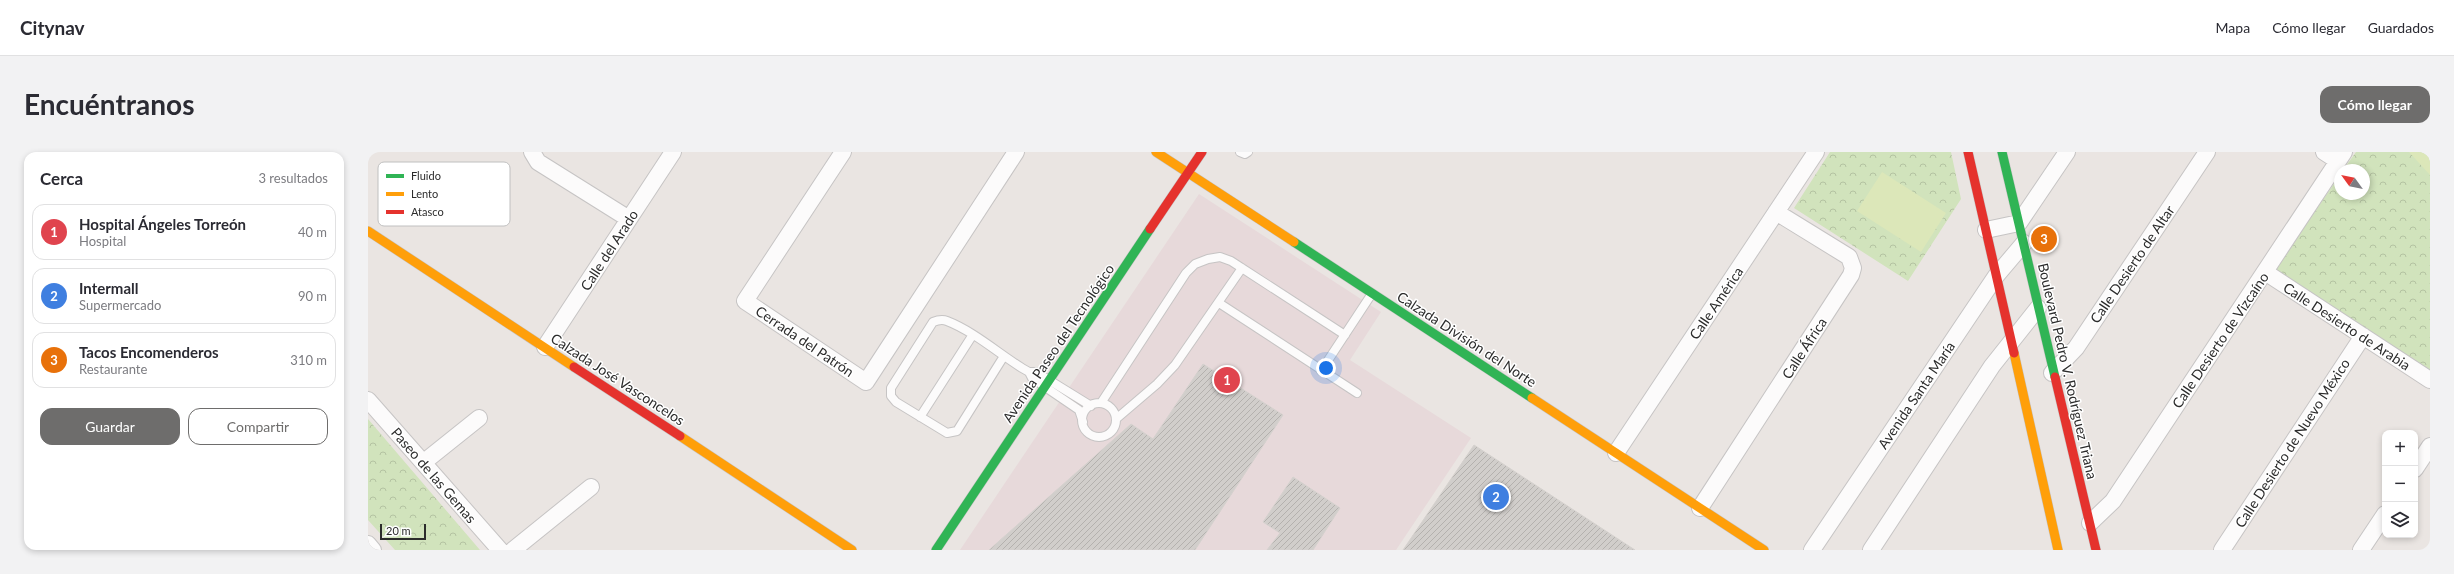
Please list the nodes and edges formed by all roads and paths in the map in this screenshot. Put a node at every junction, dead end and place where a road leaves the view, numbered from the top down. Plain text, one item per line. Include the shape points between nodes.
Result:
1 (532, 152) edge
2 (673, 152) edge
3 (843, 152) edge
4 (1016, 152) edge
5 (1156, 152) edge
6 (1202, 152) edge
7 (1240, 152) edge
8 (1248, 152) edge
9 (1816, 152) edge
10 (1968, 152) edge
11 (2002, 152) edge
12 (2067, 152) edge
13 (2207, 152) edge
14 (2324, 152) edge
15 (2341, 157) edge
16 (1188, 174) junction
17 (1776, 212) junction
18 (629, 220) junction
19 (2019, 223) junction
20 (1986, 230) junction
21 (368, 231) edge
22 (2024, 243) junction
23 (1242, 268) junction
24 (2265, 272) junction
25 (1996, 276) junction
26 (1372, 294) junction
27 (1219, 303) junction
28 (2038, 308) junction
29 (1345, 335) junction
30 (972, 336) junction
31 (2363, 336) junction
32 (2011, 343) junction
33 (545, 347) junction
34 (1004, 356) junction
35 (1322, 371) junction
36 (2052, 373) junction
37 (2430, 380) edge
38 (1048, 383) junction
39 (1357, 393) dead end
40 (368, 400) edge
41 (1101, 403) junction
42 (1091, 406) junction
43 (920, 416) junction
44 (479, 418) dead end
45 (1116, 420) junction
46 (1083, 423) junction
47 (2430, 446) edge
48 (1616, 453) junction
49 (424, 462) junction
50 (2416, 466) edge
51 (591, 487) dead end
52 (1700, 508) junction
53 (2382, 518) edge
54 (2090, 523) junction
55 (368, 544) edge
56 (373, 550) edge
57 (500, 550) edge
58 (513, 550) edge
59 (852, 550) edge
60 (936, 550) edge
61 (1764, 550) edge
62 (1812, 550) edge
63 (1871, 550) edge
64 (2058, 550) edge
65 (2096, 550) edge
66 (2222, 550) edge
67 (2361, 550) edge

1 - 18 street via 538,162
2 - 18 street, Calle del Arado
3 - 4 street, Cerrada del Patrón via 745,302 866,382
5 - 16 main road, Calzada División del Norte
6 - 16 main road, Avenida Paseo del Tecnológico
7 - 8 lane
9 - 17 street, Calle América
10 - 20 main road
11 - 19 main road, Boulevard Pedro V. Rodríguez Triana
12 - 19 street
13 - 36 street, Calle Desierto de Altar via 2076,348
14 - 15 street
15 - 24 street, Calle Desierto de Vizcaíno
16 - 26 main road, Calzada División del Norte
16 - 38 main road, Avenida Paseo del Tecnológico
17 - 48 street, Calle América
17 - 52 street, Calle África via 1849,257 1853,268 1851,275
18 - 33 street, Calle del Arado
19 - 20 street
19 - 22 main road, Boulevard Pedro V. Rodríguez Triana
20 - 25 main road
21 - 33 main road, Calzada José Vasconcelos
22 - 25 street, Avenida Santa María
22 - 28 main road, Boulevard Pedro V. Rodríguez Triana
23 - 27 lane
23 - 29 lane
23 - 41 lane via 1220,257 1196,264 1186,273
24 - 31 street, Calle Desierto de Arabia
24 - 54 street, Calle Desierto de Vizcaíno via 2113,501
25 - 32 main road
25 - 62 street, Avenida Santa María
26 - 29 lane
26 - 48 main road, Calzada División del Norte
27 - 35 lane
27 - 45 lane via 1175,365
28 - 32 street
28 - 36 main road, Boulevard Pedro V. Rodríguez Triana
29 - 35 lane
30 - 34 lane
30 - 43 lane
30 - 43 lane via 947,321 940,319 933,322 891,388 891,396 896,402
31 - 37 street, Calle Desierto de Arabia
31 - 66 street, Calle Desierto de Nuevo México
32 - 63 street via 1992,366
32 - 64 main road
33 - 59 main road, Calzada José Vasconcelos
34 - 38 lane via 1029,372 1032,378
34 - 43 lane via 957,431 947,433
35 - 39 lane
36 - 54 main road, Boulevard Pedro V. Rodríguez Triana
38 - 42 lane
38 - 46 lane via 1079,410
38 - 60 main road, Avenida Paseo del Tecnológico
40 - 49 street, Paseo de las Gemas
41 - 42 lane
41 - 45 lane via 1109,406
42 - 46 lane via 1084,415
44 - 49 street
45 - 46 lane via 1109,434 1101,437 1093,436
47 - 50 street
48 - 52 main road, Calzada División del Norte
49 - 57 street, Paseo de las Gemas
51 - 58 street
52 - 61 main road, Calzada División del Norte
53 - 67 street
54 - 65 main road, Boulevard Pedro V. Rodríguez Triana
55 - 56 street

